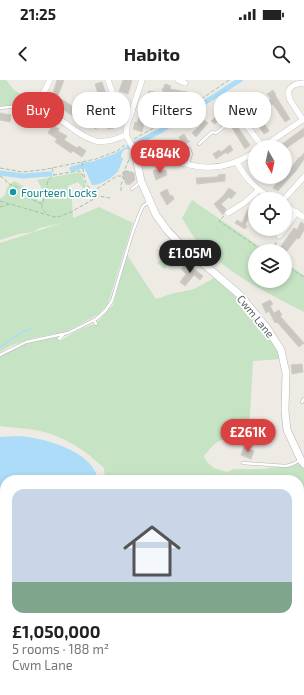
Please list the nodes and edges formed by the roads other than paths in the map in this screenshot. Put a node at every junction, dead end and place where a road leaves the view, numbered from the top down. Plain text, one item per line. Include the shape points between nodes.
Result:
1 (50, 80) edge
2 (108, 80) edge
3 (142, 80) edge
4 (178, 80) edge
5 (185, 83) dead end
6 (301, 83) edge
7 (44, 92) edge
8 (12, 107) edge
9 (0, 108) edge
10 (132, 112) junction
11 (303, 119) edge
12 (64, 121) edge
13 (222, 128) edge
14 (248, 128) edge
15 (126, 135) junction
16 (258, 140) edge
17 (273, 140) edge
18 (199, 144) dead end
19 (189, 149) dead end
20 (133, 153) joint
21 (248, 156) edge
22 (237, 163) junction
23 (138, 164) junction
24 (188, 165) junction
25 (304, 177) edge
26 (141, 181) junction
27 (132, 189) dead end
28 (259, 190) junction
29 (262, 192) edge
30 (290, 192) edge
31 (150, 202) junction
32 (292, 210) edge
33 (297, 212) junction
34 (228, 213) dead end
35 (304, 217) edge
36 (292, 219) edge
37 (94, 320) junction
38 (97, 324) dead end
39 (64, 335) junction
40 (59, 339) dead end
41 (0, 355) edge
42 (302, 462) edge
43 (243, 463) dead end

1 - 7 street
2 - 10 street via 117,106
3 - 10 street
4 - 5 street
6 - 11 street via 290,88 288,96
8 - 9 lane
10 - 15 street
11 - 17 street
12 - 15 street via 88,138 97,141
13 - 18 lane via 216,133 209,134
14 - 16 street
15 - 20 street, Cwm Lane
19 - 24 lane via 191,154
20 - 23 street, Cwm Lane
21 - 22 street
22 - 24 street via 206,168
22 - 28 street via 244,175
23 - 24 street via 165,159
23 - 26 street, Cwm Lane
25 - 30 street
26 - 27 lane
26 - 31 street, Cwm Lane
28 - 29 street
28 - 34 street
31 - 37 lane via 143,206 139,215 112,301
31 - 42 street, Cwm Lane via 167,230 240,295 282,350 285,364 287,430
32 - 33 street
33 - 35 street
33 - 36 street
37 - 38 lane
37 - 39 lane
39 - 40 lane
39 - 41 lane via 30,340
42 - 43 lane via 286,466

